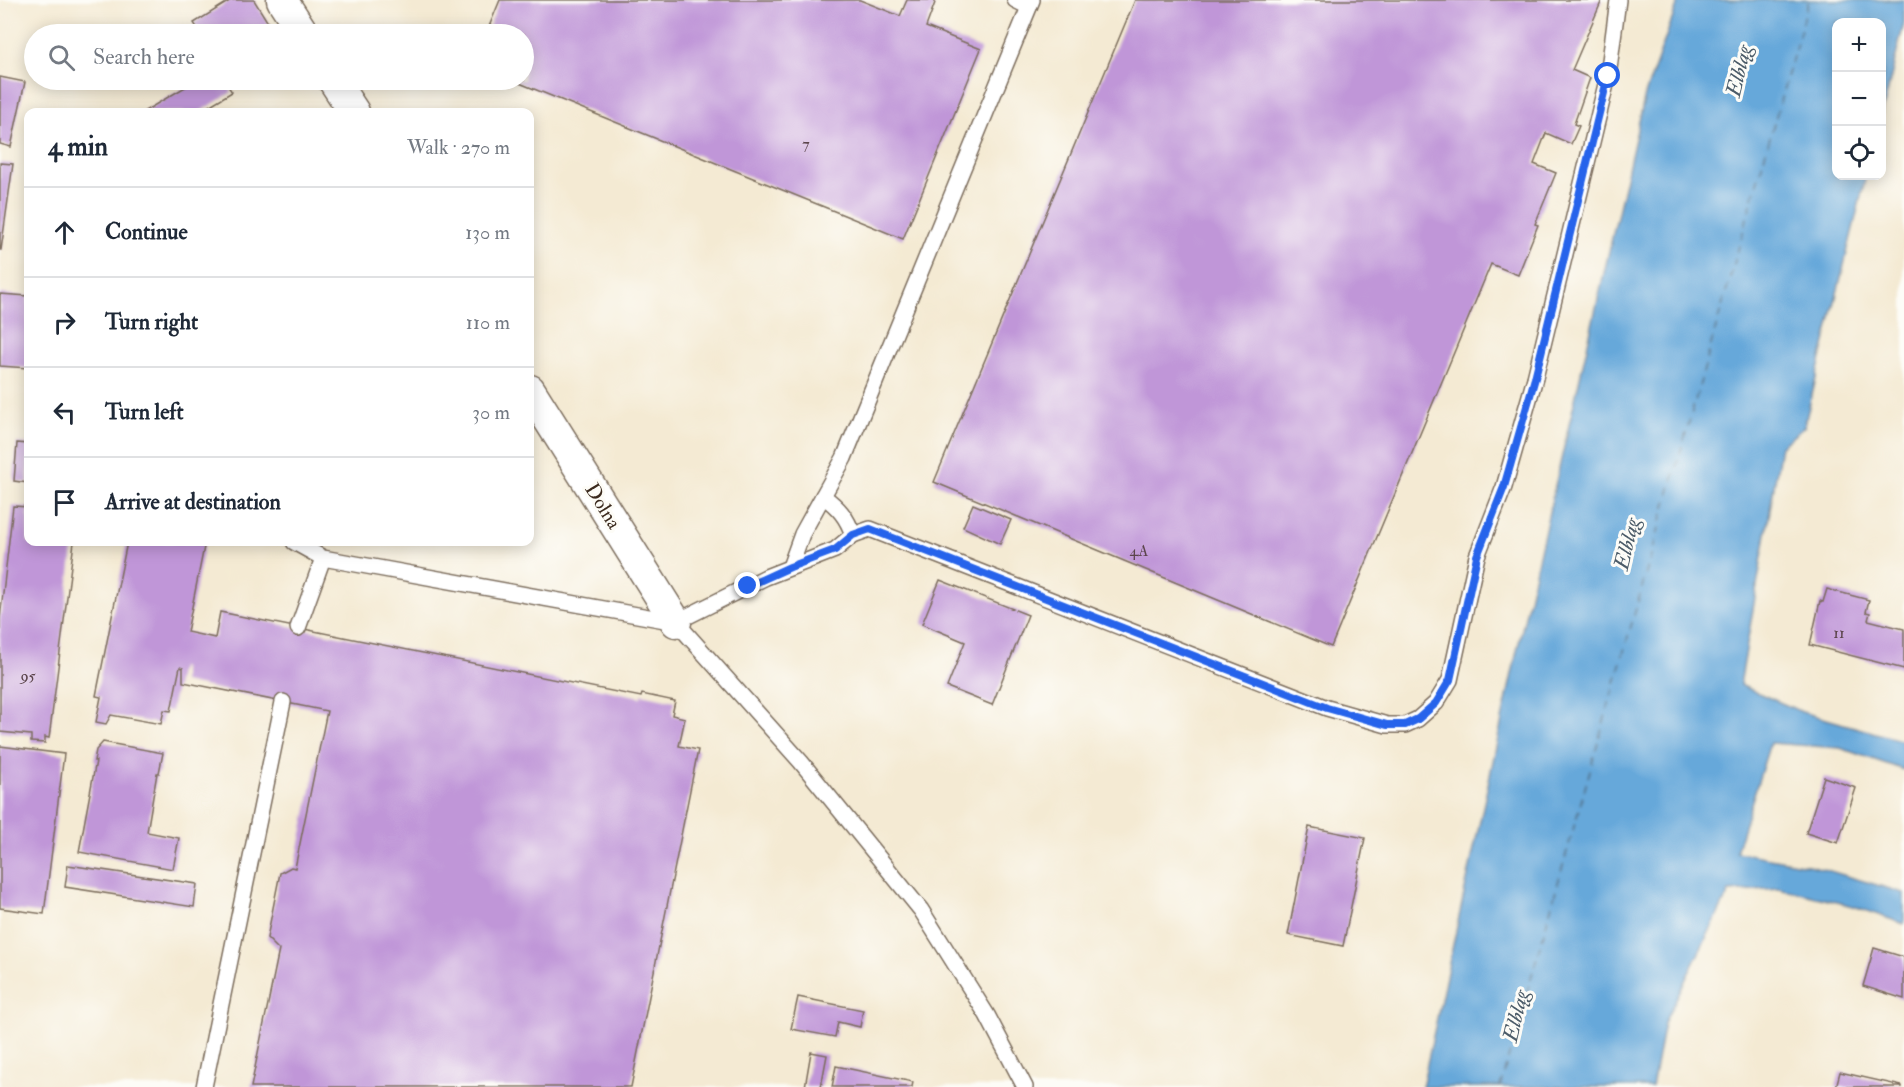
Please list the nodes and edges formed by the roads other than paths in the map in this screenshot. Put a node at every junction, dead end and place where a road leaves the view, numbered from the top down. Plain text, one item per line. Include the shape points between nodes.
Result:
1 (282, 0) edge
2 (1015, 0) edge
3 (1618, 0) edge
4 (1030, 4) edge
5 (298, 24) edge
6 (340, 90) edge
7 (351, 108) edge
8 (534, 396) edge
9 (823, 496) junction
10 (853, 535) junction
11 (301, 546) edge
12 (322, 558) junction
13 (790, 567) junction
14 (676, 622) junction
15 (298, 628) dead end
16 (283, 702) dead end
17 (204, 1087) edge
18 (1025, 1087) edge

1 - 5 street
2 - 4 lane
3 - 10 lane via 1608,76 1535,378 1504,487 1477,556 1450,680 1436,703 1418,719 1405,725 1387,725 1327,708 870,529
4 - 9 lane via 844,458
6 - 7 street
8 - 14 street, Dolna
9 - 10 lane via 837,506
9 - 13 lane via 802,534
10 - 13 lane via 835,550
11 - 12 lane
12 - 14 lane
12 - 15 lane
13 - 14 lane
14 - 18 lane via 801,762 921,910 987,1015
16 - 17 lane

